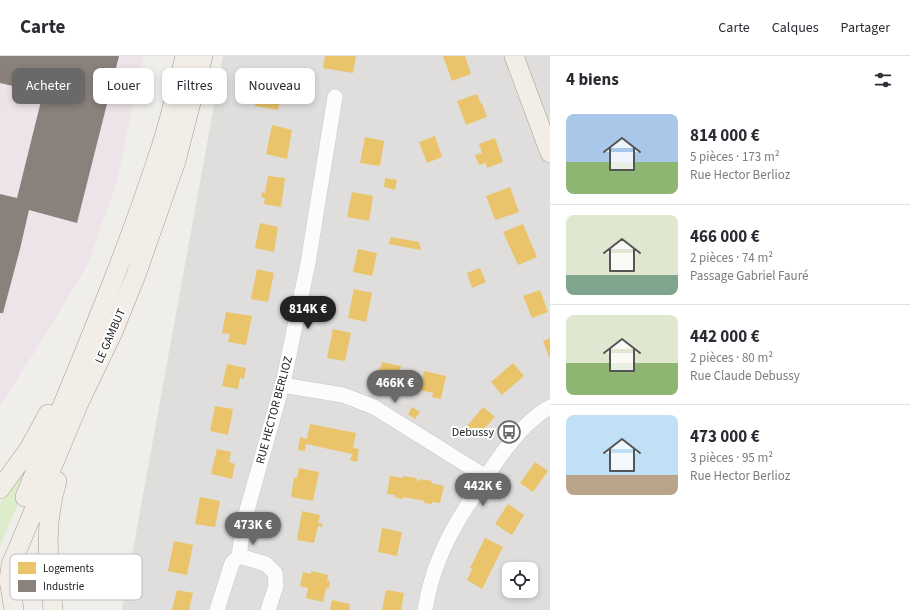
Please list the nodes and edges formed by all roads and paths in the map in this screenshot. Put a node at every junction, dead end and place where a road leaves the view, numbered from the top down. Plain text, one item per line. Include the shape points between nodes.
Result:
1 (185, 56) edge
2 (203, 56) edge
3 (514, 56) edge
4 (335, 97) dead end
5 (550, 153) edge
6 (113, 332) junction
7 (83, 352) junction
8 (282, 385) junction
9 (550, 407) edge
10 (486, 478) junction
11 (0, 489) edge
12 (16, 554) edge
13 (47, 554) edge
14 (239, 556) junction
15 (0, 560) edge
16 (10, 572) edge
17 (10, 588) edge
18 (0, 599) edge
19 (12, 600) edge
20 (52, 600) edge
21 (13, 610) edge
22 (53, 610) edge
23 (217, 610) edge
24 (268, 610) edge
25 (424, 610) edge

1 - 7 main road, LE GAMBUT via 160,152 113,281
2 - 6 main road, LE GAMBUT via 176,161
3 - 5 main road
4 - 8 street, RUE HECTOR BERLIOZ via 308,263
6 - 12 main road, LE GAMBUT via 78,405
6 - 13 main road via 58,476 49,512
7 - 11 main road via 28,449
7 - 15 main road
8 - 10 street via 343,395 374,407
8 - 14 street, RUE HECTOR BERLIOZ via 244,521
9 - 10 street via 524,428
10 - 25 street via 462,513 442,552
14 - 23 street, RUE HECTOR BERLIOZ via 232,563
14 - 24 street via 266,564 275,573 276,586
16 - 17 main road, LE GAMBUT
18 - 21 main road
19 - 21 main road, LE GAMBUT
20 - 22 main road

